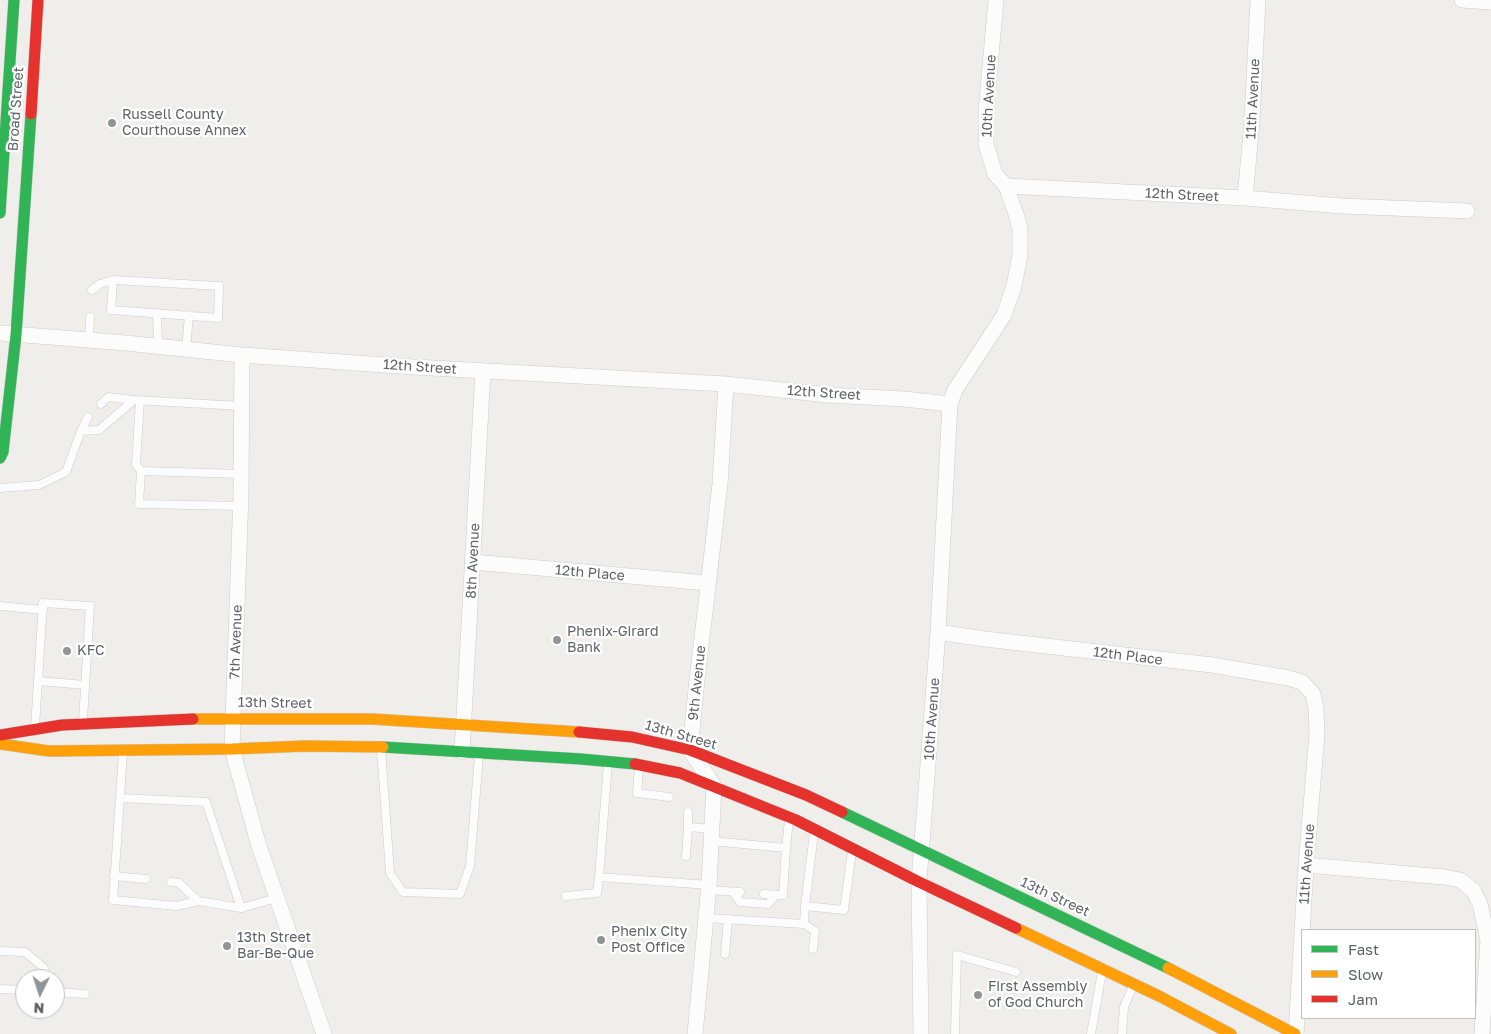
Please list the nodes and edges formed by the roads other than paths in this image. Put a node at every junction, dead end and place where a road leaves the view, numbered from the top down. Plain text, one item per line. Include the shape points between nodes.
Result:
1 (14, 0) edge
2 (38, 0) edge
3 (996, 0) edge
4 (1258, 0) edge
5 (1462, 0) edge
6 (1491, 2) edge
7 (2, 142) edge
8 (1006, 186) junction
9 (1246, 198) junction
10 (1467, 211) dead end
11 (0, 213) edge
12 (113, 280) junction
13 (92, 290) dead end
14 (157, 313) junction
15 (189, 315) junction
16 (90, 317) dead end
17 (0, 333) edge
18 (16, 335) junction
19 (89, 340) junction
20 (158, 346) junction
21 (186, 349) junction
22 (242, 355) junction
23 (483, 371) junction
24 (726, 384) junction
25 (137, 400) junction
26 (101, 404) dead end
27 (950, 404) junction
28 (242, 406) junction
29 (88, 417) dead end
30 (81, 430) junction
31 (0, 458) edge
32 (141, 471) junction
33 (241, 474) junction
34 (0, 488) edge
35 (240, 506) junction
36 (473, 562) junction
37 (707, 583) junction
38 (0, 606) edge
39 (43, 610) junction
40 (938, 632) junction
41 (38, 681) junction
42 (85, 685) junction
43 (1313, 694) joint
44 (233, 718) junction
45 (83, 724) junction
46 (463, 724) junction
47 (35, 729) junction
48 (0, 735) edge
49 (0, 744) edge
50 (381, 747) junction
51 (232, 749) junction
52 (123, 750) junction
53 (690, 750) junction
54 (462, 752) junction
55 (479, 752) junction
56 (608, 761) junction
57 (640, 765) junction
58 (714, 786) junction
59 (669, 797) dead end
60 (120, 798) junction
61 (688, 812) dead end
62 (789, 818) junction
63 (688, 827) junction
64 (815, 830) junction
65 (712, 835) junction
66 (786, 848) junction
67 (852, 849) junction
68 (922, 850) junction
69 (686, 856) dead end
70 (1306, 865) junction
71 (114, 876) junction
72 (599, 877) junction
73 (146, 879) dead end
74 (171, 882) dead end
75 (919, 882) junction
76 (709, 887) junction
77 (764, 894) dead end
78 (776, 895) junction
79 (566, 896) dead end
80 (277, 898) junction
81 (198, 901) junction
82 (805, 906) junction
83 (241, 908) junction
84 (706, 918) junction
85 (728, 919) junction
86 (804, 924) junction
87 (1302, 929) edge
88 (1489, 939) edge
89 (1301, 942) edge
90 (812, 949) dead end
91 (0, 951) edge
92 (725, 954) dead end
93 (44, 969) edge
94 (1102, 969) junction
95 (1016, 972) dead end
96 (1134, 984) junction
97 (0, 989) edge
98 (15, 990) edge
99 (65, 993) edge
100 (85, 994) dead end
101 (324, 1034) edge
102 (695, 1034) edge
103 (921, 1034) edge
104 (955, 1034) edge
105 (1091, 1034) edge
106 (1122, 1034) edge
107 (1232, 1034) edge
108 (1295, 1034) edge
109 (1482, 1034) edge

1 - 7 main road, Broad Street
2 - 18 main road, Broad Street
3 - 8 street, 10th Avenue via 986,144 995,174
4 - 9 street, 11th Avenue
5 - 6 street
7 - 11 main road, Broad Street
8 - 9 street, 12th Street
8 - 27 street via 1020,229 1020,255 1014,286 1004,315 959,384
9 - 10 street, 12th Street
12 - 13 lane
12 - 14 lane via 111,310
12 - 15 lane via 219,286 218,318
14 - 15 lane
14 - 20 lane
15 - 21 lane
16 - 19 lane
17 - 18 street, 12th Street
18 - 19 street, 12th Street
18 - 31 main road, Broad Street
19 - 20 street, 12th Street
20 - 21 street, 12th Street
21 - 22 street, 12th Street
22 - 23 street, 12th Street
22 - 28 street, 7th Avenue
23 - 24 street, 12th Street
23 - 36 street, 8th Avenue
24 - 27 street, 12th Street
24 - 37 street, 9th Avenue via 720,484
25 - 26 lane via 108,397
25 - 28 lane
25 - 30 lane via 99,430
25 - 32 lane via 136,464
27 - 40 street, 10th Avenue
28 - 33 street, 7th Avenue
29 - 30 lane
30 - 34 lane via 66,472 39,485
32 - 33 lane
32 - 35 lane via 140,504
33 - 35 street, 7th Avenue
35 - 44 street, 7th Avenue
36 - 37 street, 12th Place
36 - 46 street, 8th Avenue
37 - 53 street, 9th Avenue
38 - 39 lane
39 - 41 lane
39 - 42 lane via 43,603 90,606
40 - 43 street, 12th Place via 1212,665 1302,682
40 - 68 street, 10th Avenue
41 - 42 lane
41 - 47 lane
42 - 45 lane
43 - 70 street, 11th Avenue via 1317,734
44 - 45 main road, 13th Street
44 - 46 main road, 13th Street
44 - 51 street, 7th Avenue
45 - 47 main road, 13th Street
46 - 53 main road, 13th Street via 623,736
46 - 54 street, 8th Avenue
47 - 48 main road, 13th Street
49 - 52 main road via 49,751
50 - 51 main road
50 - 54 main road
50 - 55 lane via 390,873 403,892 460,894 470,866
51 - 52 main road
51 - 80 street, 7th Avenue
52 - 60 lane
53 - 58 street
53 - 68 main road, 13th Street via 806,795
54 - 55 main road
55 - 56 main road
56 - 57 main road
56 - 72 lane
57 - 58 main road via 680,773
57 - 59 lane via 637,793
58 - 62 main road
58 - 65 street
60 - 71 lane
60 - 83 lane via 206,802
61 - 63 lane
62 - 64 main road
62 - 66 lane
63 - 65 lane
63 - 69 lane
64 - 67 main road
64 - 82 lane
65 - 66 lane
65 - 76 street
66 - 78 lane via 783,895
67 - 75 main road
67 - 82 lane via 844,910
68 - 75 street, 10th Avenue
68 - 108 main road, 13th Street via 1139,954
70 - 87 street, 11th Avenue
70 - 88 street via 1460,880 1473,890 1480,904
71 - 73 lane
71 - 81 lane via 112,900 176,906
72 - 76 lane
72 - 79 lane via 597,893
74 - 81 lane via 179,883
75 - 94 main road
75 - 103 street, 10th Avenue
76 - 78 lane via 736,892 740,902 768,904
76 - 84 street
77 - 78 lane
80 - 83 lane
80 - 101 street, 7th Avenue
81 - 83 lane
82 - 86 lane
84 - 85 lane
84 - 102 street
85 - 86 lane
85 - 92 lane
86 - 90 lane via 815,931
88 - 109 street
89 - 108 street, 11th Avenue
91 - 93 lane via 25,952
94 - 96 main road
94 - 105 lane
95 - 104 lane via 957,955
96 - 106 lane via 1124,1007
96 - 107 main road
97 - 98 lane
99 - 100 lane

